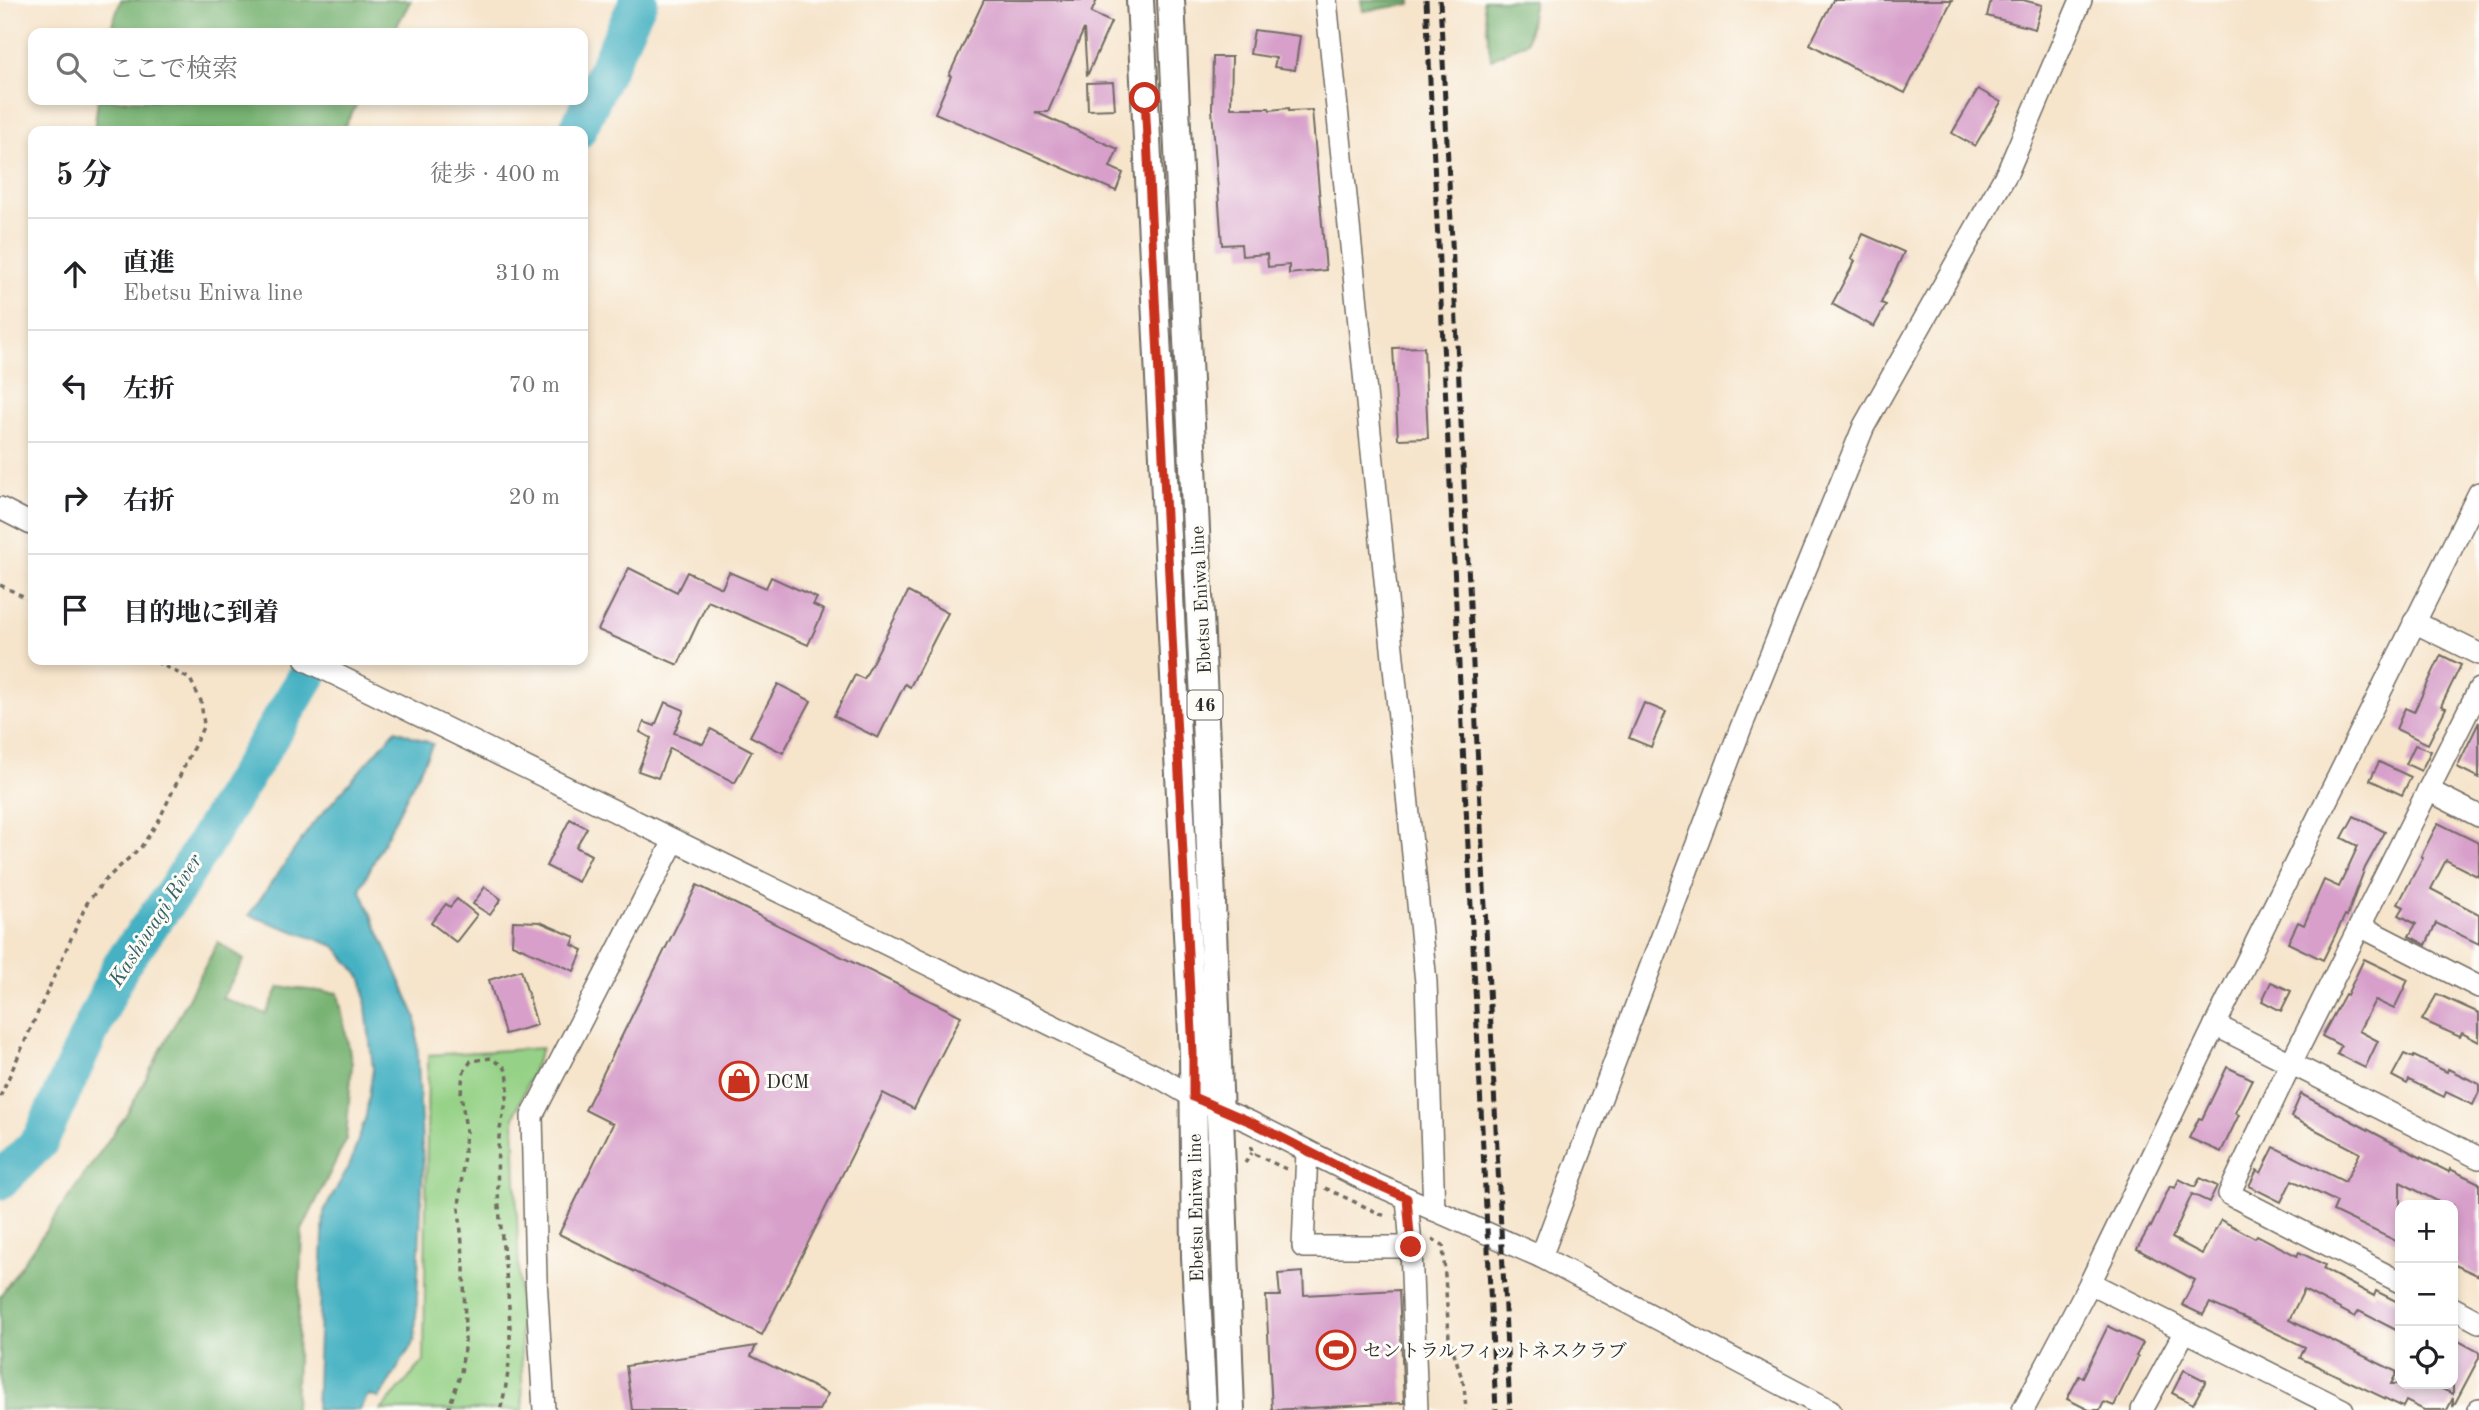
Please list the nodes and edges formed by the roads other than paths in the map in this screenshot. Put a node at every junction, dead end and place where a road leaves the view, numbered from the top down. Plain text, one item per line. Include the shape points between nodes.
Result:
1 (1140, 0) edge
2 (1171, 0) edge
3 (1326, 0) edge
4 (2081, 0) edge
5 (2479, 493) edge
6 (0, 508) edge
7 (28, 522) edge
8 (2414, 622) junction
9 (2479, 654) edge
10 (316, 665) edge
11 (2479, 689) edge
12 (2428, 790) junction
13 (2479, 816) edge
14 (674, 841) junction
15 (2360, 926) junction
16 (2479, 987) edge
17 (2215, 1025) junction
18 (2291, 1063) junction
19 (1193, 1097) junction
20 (1220, 1110) junction
21 (1307, 1151) junction
22 (2479, 1158) edge
23 (1407, 1198) junction
24 (1434, 1210) junction
25 (1411, 1247) junction
26 (1541, 1257) junction
27 (2395, 1279) edge
28 (2090, 1283) junction
29 (2458, 1311) edge
30 (2479, 1322) edge
31 (2185, 1331) junction
32 (544, 1410) edge
33 (1203, 1410) edge
34 (1231, 1410) edge
35 (1417, 1410) edge
36 (1830, 1410) edge
37 (2023, 1410) edge
38 (2142, 1410) edge
39 (2343, 1410) edge

1 - 19 main road, Ebetsu Eniwa line / 46
2 - 20 main road, Ebetsu Eniwa line / 46
3 - 24 street via 1426,982
4 - 26 street via 2008,171 1864,426 1740,730
5 - 8 street
6 - 7 street
8 - 9 street
8 - 17 street
10 - 14 street
11 - 12 street
12 - 13 street
12 - 15 street
14 - 19 street
14 - 32 street via 532,1116
15 - 16 street
15 - 18 street
17 - 18 street
17 - 28 street
18 - 22 street
18 - 27 street via 2229,1194
19 - 20 street
19 - 33 main road, Ebetsu Eniwa line / 46
20 - 21 street
20 - 34 main road, Ebetsu Eniwa line / 46
21 - 23 street
21 - 25 street via 1303,1247
23 - 24 street
23 - 25 street
24 - 26 street
25 - 35 street
26 - 36 street
28 - 31 street
28 - 37 street
29 - 30 street
31 - 38 street
31 - 39 street

